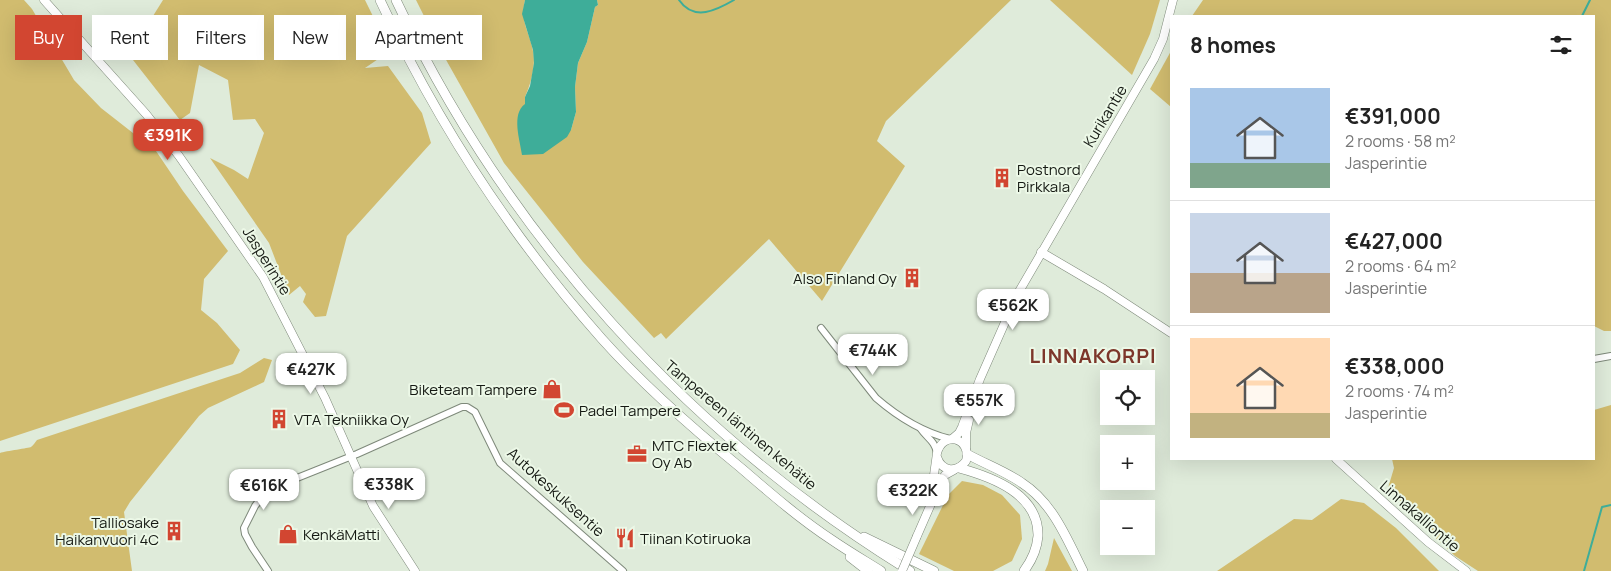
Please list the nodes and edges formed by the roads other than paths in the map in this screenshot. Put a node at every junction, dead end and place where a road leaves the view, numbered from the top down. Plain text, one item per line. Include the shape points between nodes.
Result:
1 (44, 0) edge
2 (380, 0) edge
3 (396, 0) edge
4 (1173, 0) edge
5 (1041, 252) junction
6 (821, 328) dead end
7 (1170, 332) edge
8 (1611, 356) edge
9 (1595, 359) edge
10 (972, 403) junction
11 (921, 429) junction
12 (951, 439) junction
13 (967, 451) junction
14 (937, 455) junction
15 (350, 456) junction
16 (1337, 460) edge
17 (956, 469) junction
18 (930, 504) junction
19 (848, 530) junction
20 (831, 540) junction
21 (268, 571) edge
22 (415, 571) edge
23 (623, 571) edge
24 (868, 571) edge
25 (881, 571) edge
26 (902, 571) edge
27 (910, 571) edge
28 (934, 571) edge
29 (1024, 571) edge
30 (1083, 571) edge
31 (1466, 571) edge

1 - 15 main road, Jasperintie via 146,114 263,277 325,398
2 - 20 highway, Tampereen läntinen kehätie via 419,78 459,146 516,232 603,340 678,414
3 - 19 highway, Tampereen läntinen kehätie via 431,70 472,139 531,226 571,277 614,327 688,402 770,471
4 - 5 main road, Kurikantie via 1163,39 1151,65
5 - 7 main road
5 - 10 main road, Kurikantie via 1006,317
6 - 11 street via 876,398
8 - 9 street
10 - 12 main road, Kurikantie via 959,433
10 - 13 main road, Kurikantie via 966,433
11 - 12 street
11 - 14 street via 925,436 931,438
12 - 13 main road via 962,443
12 - 14 main road via 941,444
13 - 17 main road via 964,463
13 - 30 highway via 1024,484 1042,500 1060,525
14 - 17 main road via 941,466
14 - 18 main road
15 - 21 street via 274,487 255,506 246,522 245,534
15 - 22 main road, Jasperintie via 373,506
15 - 23 street, Autokeskuksentie via 467,407 475,412 500,463
16 - 31 main road, Linnakalliontie via 1428,542
17 - 18 main road via 945,476
17 - 29 highway via 1002,484 1020,495 1031,509 1037,523 1037,545
18 - 26 main road, bridge
19 - 27 highway, Tampereen läntinen kehätie
19 - 28 highway
20 - 24 highway
20 - 25 highway, Tampereen läntinen kehätie

